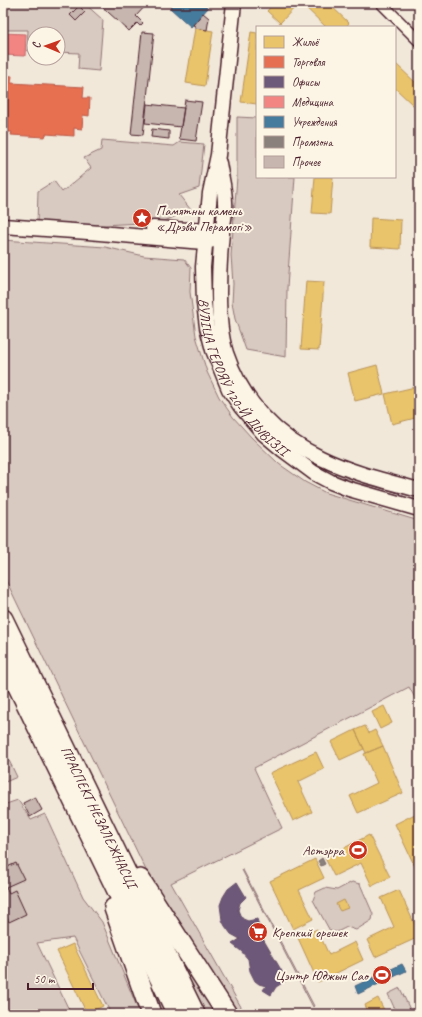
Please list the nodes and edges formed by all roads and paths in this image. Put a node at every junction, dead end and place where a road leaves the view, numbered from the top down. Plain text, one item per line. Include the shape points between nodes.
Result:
1 (381, 3) edge
2 (235, 4) edge
3 (419, 40) edge
4 (218, 155) junction
5 (3, 226) edge
6 (206, 236) junction
7 (222, 238) junction
8 (419, 490) edge
9 (419, 509) edge
10 (3, 619) edge
11 (3, 656) edge
12 (92, 820) junction
13 (151, 1014) edge
14 (177, 1014) edge
15 (195, 1014) edge
16 (227, 1014) edge

1 - 3 street
2 - 4 street, ВУЛІЦА ГЕРОЯЎ 120-Й ДЫВІЗІІ
4 - 6 street, ВУЛІЦА ГЕРОЯЎ 120-Й ДЫВІЗІІ via 210,193
4 - 7 street, ВУЛІЦА ГЕРОЯЎ 120-Й ДЫВІЗІІ via 225,203
5 - 6 street
6 - 7 street
6 - 9 street, ВУЛІЦА ГЕРОЯЎ 120-Й ДЫВІЗІІ via 203,280 207,327 221,371 241,407 264,434 314,472 349,489
7 - 8 street, ВУЛІЦА ГЕРОЯЎ 120-Й ДЫВІЗІІ via 219,295 222,336 238,382 250,402 282,435 321,458 360,473
10 - 12 highway, ПРАСПЕКТ НЕЗАЛЕЖНАСЦІ
11 - 12 highway, ПРАСПЕКТ НЕЗАЛЕЖНАСЦІ
12 - 13 highway
12 - 14 highway, ПРАСПЕКТ НЕЗАЛЕЖНАСЦІ
12 - 15 highway, ПРАСПЕКТ НЕЗАЛЕЖНАСЦІ
12 - 16 highway

